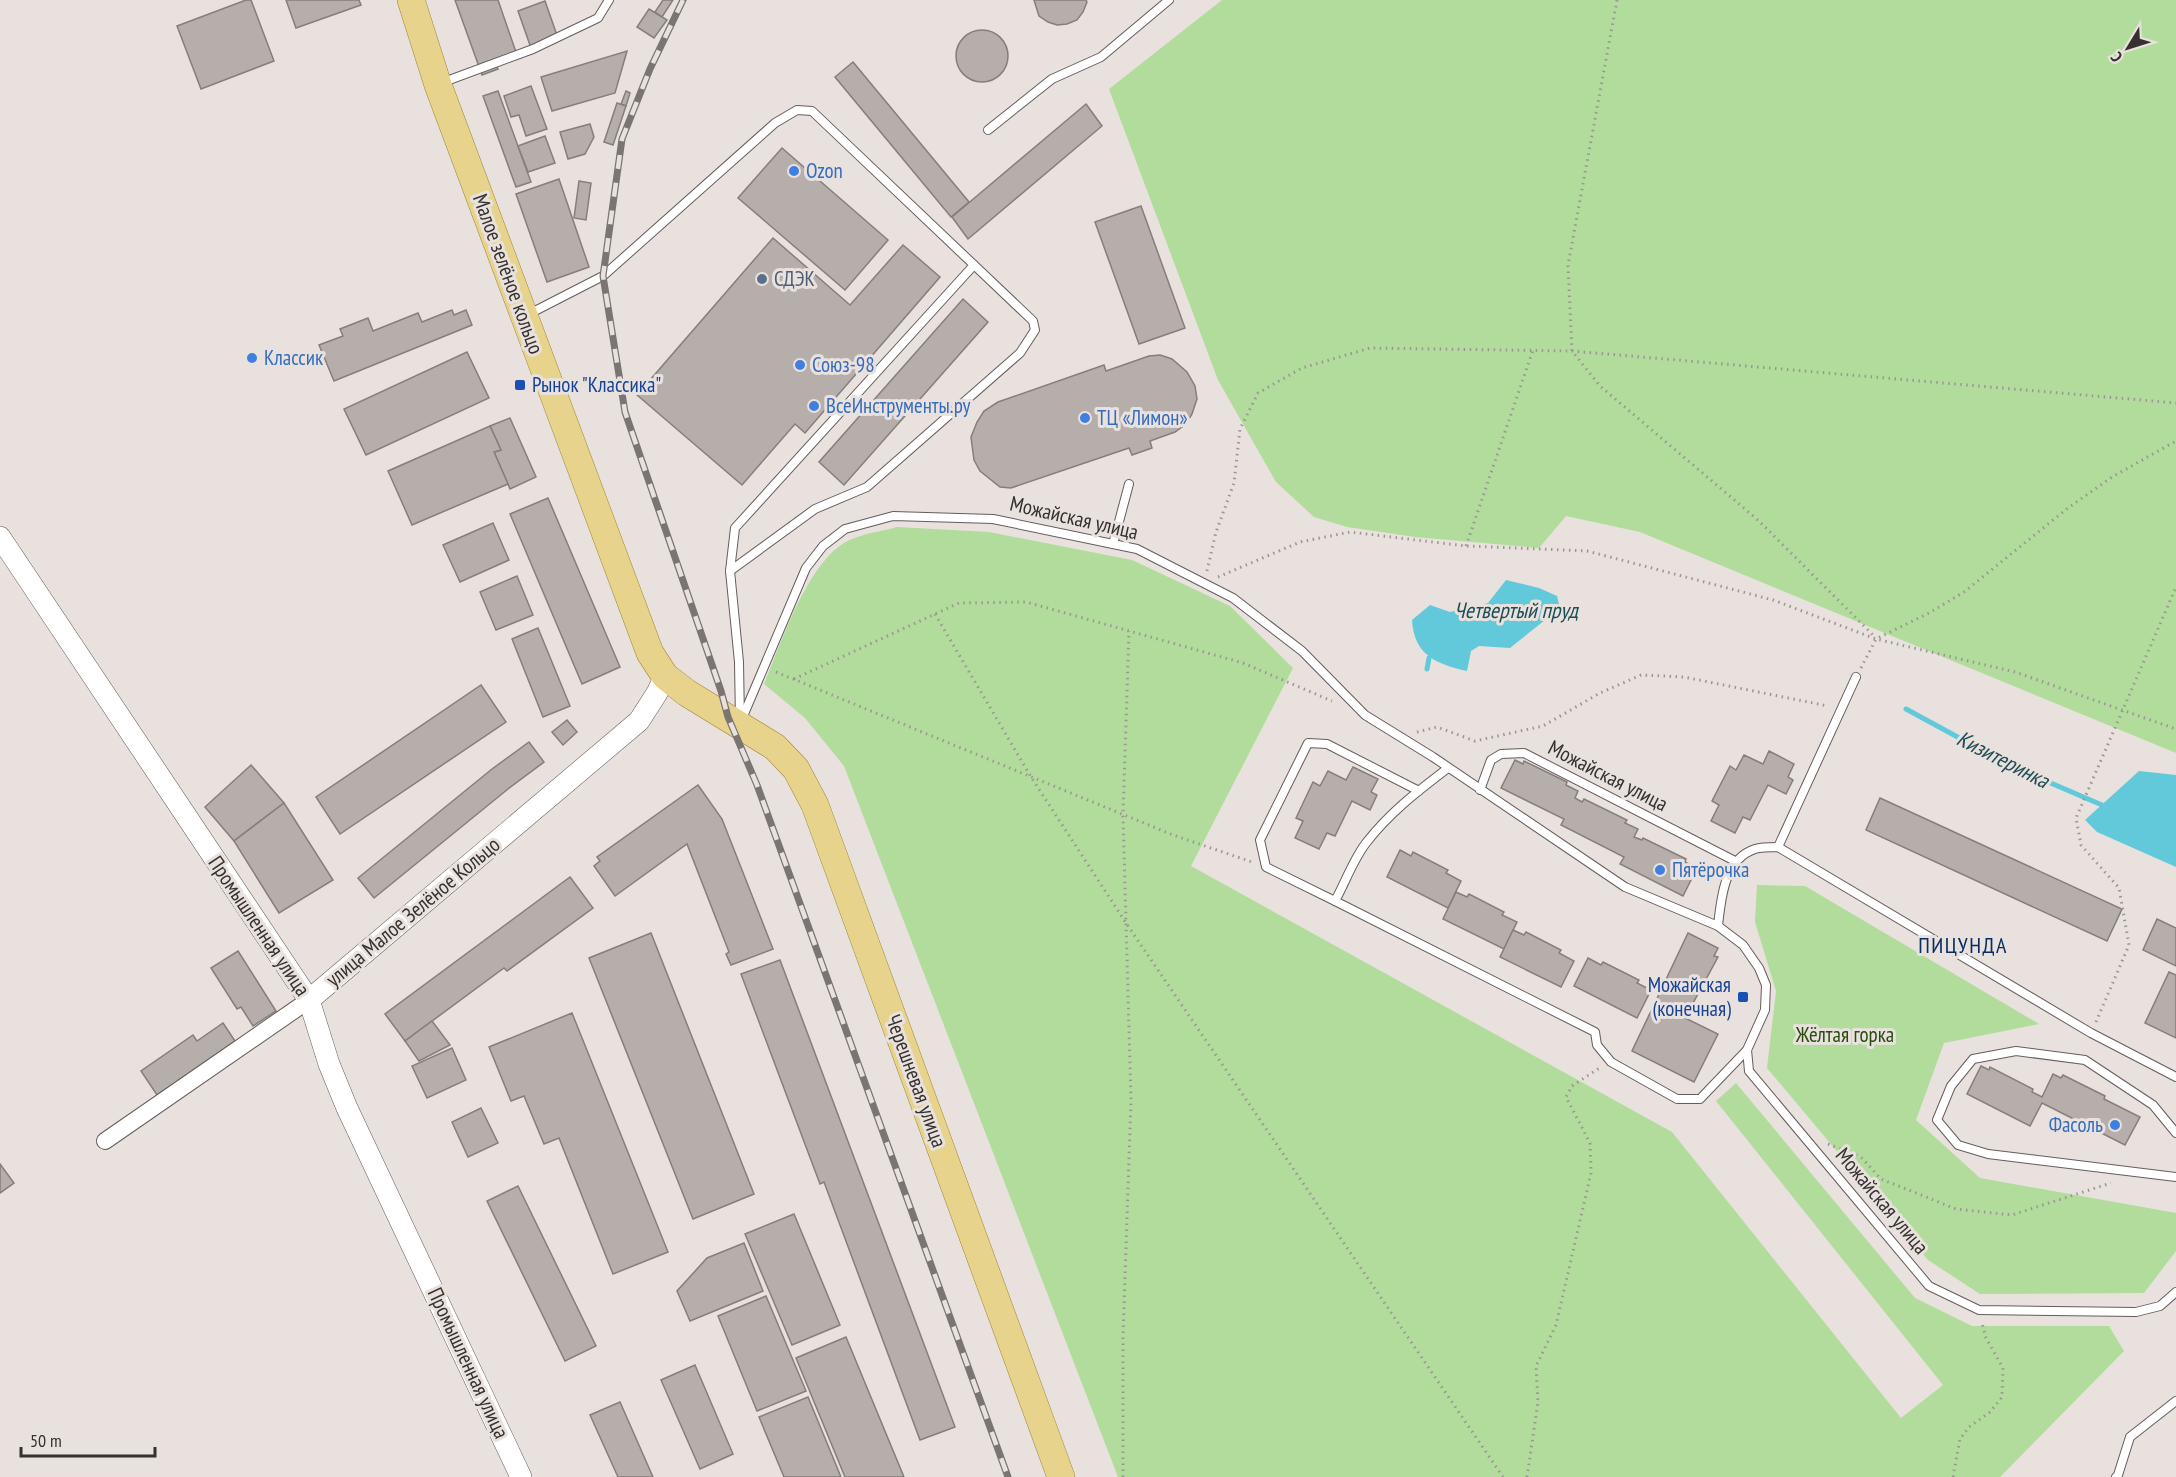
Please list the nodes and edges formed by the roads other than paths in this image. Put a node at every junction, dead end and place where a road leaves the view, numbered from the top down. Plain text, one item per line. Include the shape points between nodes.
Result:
1 (411, 0) edge
2 (609, 0) edge
3 (1169, 0) edge
4 (438, 85) junction
5 (988, 130) dead end
6 (974, 265) junction
7 (524, 317) junction
8 (1129, 484) dead end
9 (0, 537) edge
10 (1113, 544) junction
11 (730, 571) junction
12 (665, 676) junction
13 (1856, 677) road end
14 (734, 721) junction
15 (1448, 768) junction
16 (1480, 790) junction
17 (1419, 791) junction
18 (1778, 847) junction
19 (1735, 861) junction
20 (1335, 901) junction
21 (1718, 926) junction
22 (309, 1000) junction
23 (1747, 1050) junction
24 (2176, 1077) edge
25 (2176, 1133) edge
26 (105, 1141) dead end
27 (2176, 1177) edge
28 (2176, 1292) edge
29 (2176, 1401) edge
30 (520, 1477) edge
31 (1061, 1477) edge
32 (2116, 1477) edge

1 - 4 main road, Малое зелёное кольцо
2 - 4 lane via 598,18 533,49
3 - 5 lane via 1101,57 1052,79
4 - 7 main road, Малое зелёное кольцо
6 - 7 lane via 812,111 796,110 775,123 603,276
6 - 11 lane via 735,528
6 - 11 lane via 1033,321 1035,330 1020,353 867,487 815,508
7 - 12 main road, Малое зелёное кольцо via 650,653
8 - 10 lane
9 - 22 street, Промышленная улица
10 - 14 lane, Можайская улица via 993,519 893,516 845,529 823,546 806,568 764,666
10 - 15 lane, Можайская улица via 1137,549 1233,598 1302,651 1365,715
11 - 14 lane via 739,662
12 - 14 main road, Малое зелёное кольцо
12 - 22 street, улица Малое Зелёное Кольцо via 639,721
13 - 18 lane
14 - 31 main road, Черешневая улица via 775,747 796,769 815,805
15 - 16 lane, Можайская улица
15 - 17 lane
16 - 19 lane, Можайская улица via 1491,760 1501,754 1524,753
16 - 21 lane, Можайская улица via 1625,887
17 - 20 lane via 1397,807 1364,845
17 - 20 lane via 1327,744 1308,743 1260,840 1266,867
18 - 19 lane via 1754,849
18 - 24 lane via 2091,1033
19 - 21 lane via 1721,896
20 - 23 lane via 1595,1032 1597,1046 1611,1062 1677,1099 1700,1100
21 - 23 lane, Можайская улица via 1743,945 1766,985 1766,1010
22 - 26 street, улица Малое Зелёное Кольцо
22 - 30 street, Промышленная улица via 328,1064 347,1108
23 - 28 lane, Можайская улица via 1749,1071 1929,1286 1979,1310 2136,1312 2160,1306
25 - 27 lane via 2152,1105 2085,1060 2016,1051 1973,1059 1951,1086 1937,1120 1958,1145 1988,1154
29 - 32 lane via 2130,1437

